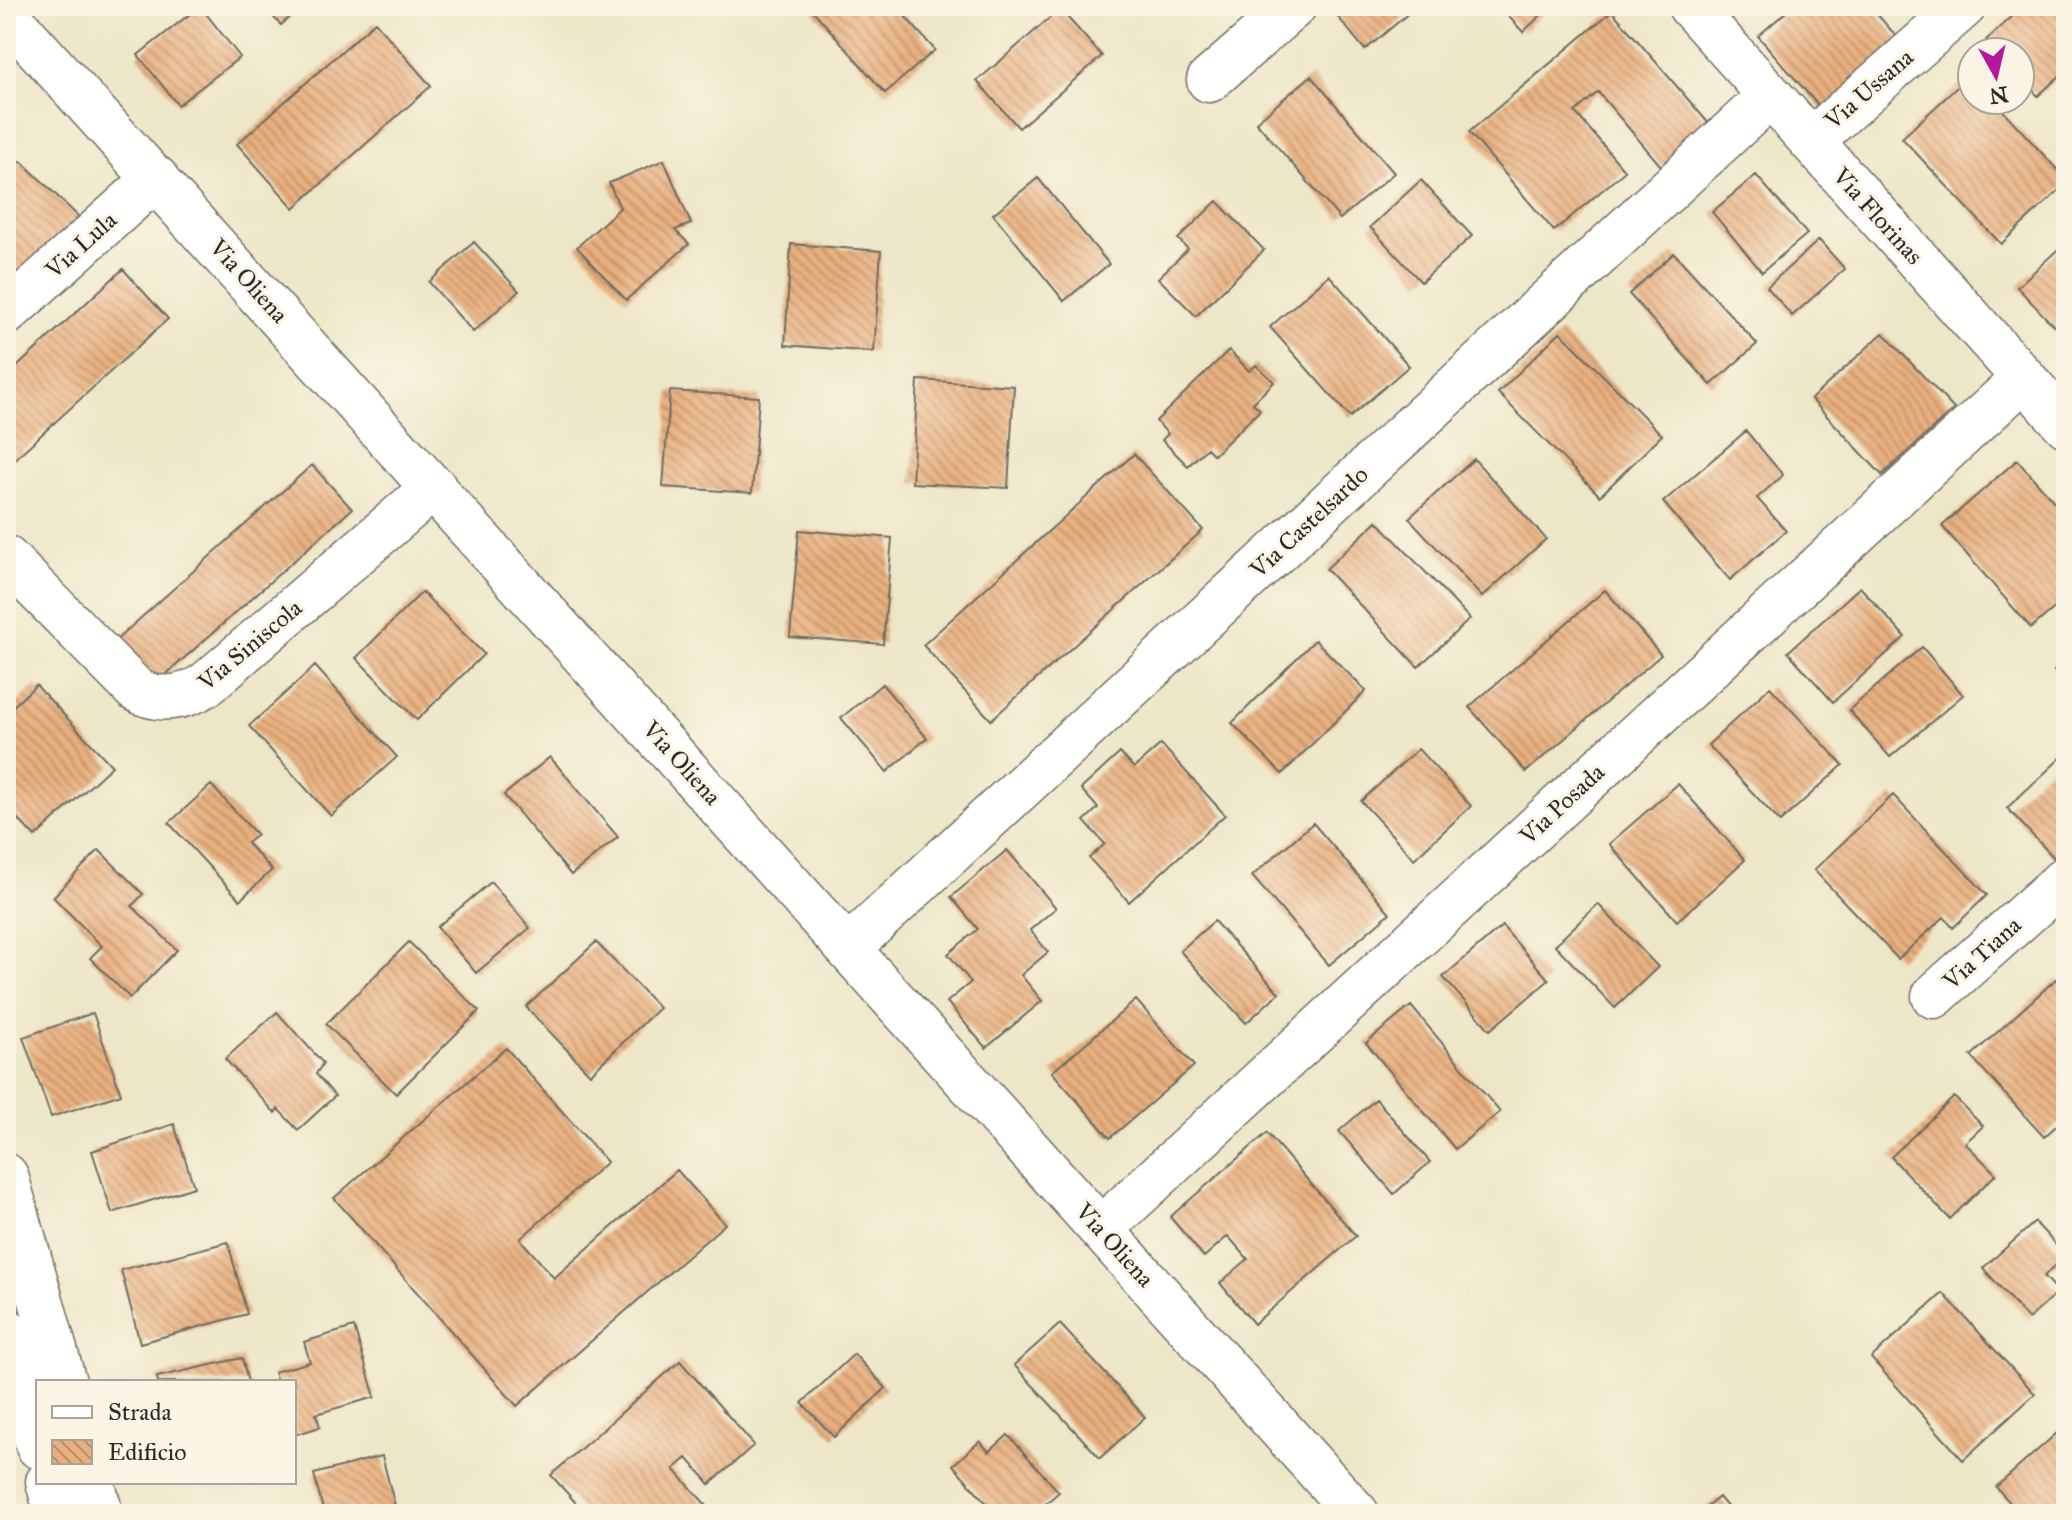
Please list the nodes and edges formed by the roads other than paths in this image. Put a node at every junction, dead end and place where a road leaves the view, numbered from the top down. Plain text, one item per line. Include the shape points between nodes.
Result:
1 (1294, 6) edge
2 (1690, 6) edge
3 (1964, 6) edge
4 (6, 14) edge
5 (1209, 80) dead end
6 (1770, 96) junction
7 (1811, 141) junction
8 (156, 178) junction
9 (6, 313) edge
10 (2024, 378) junction
11 (2066, 425) edge
12 (434, 487) junction
13 (6, 558) edge
14 (2066, 878) edge
15 (848, 948) junction
16 (1934, 996) dead end
17 (6, 1176) edge
18 (1101, 1229) junction
19 (6, 1330) edge
20 (63, 1380) edge
21 (36, 1439) edge
22 (49, 1484) edge
23 (93, 1484) edge
24 (57, 1514) edge
25 (101, 1514) edge
26 (1357, 1514) edge

1 - 5 street
2 - 6 street, Via Florinas
3 - 7 street, Via Ussana
4 - 8 street, Via Oliena
6 - 7 street, Via Florinas
6 - 15 street, Via Castelsardo
7 - 10 street, Via Florinas
8 - 9 street, Via Lula
8 - 12 street, Via Oliena
10 - 11 street, Via Florinas
10 - 18 street, Via Posada
12 - 13 street, Via Siniscola via 205,685 180,697 152,697 135,689
12 - 15 street, Via Oliena
14 - 16 street, Via Tiana
15 - 18 street, Via Oliena
17 - 20 street
18 - 26 street, Via Oliena
19 - 21 street
22 - 24 street
23 - 25 street

